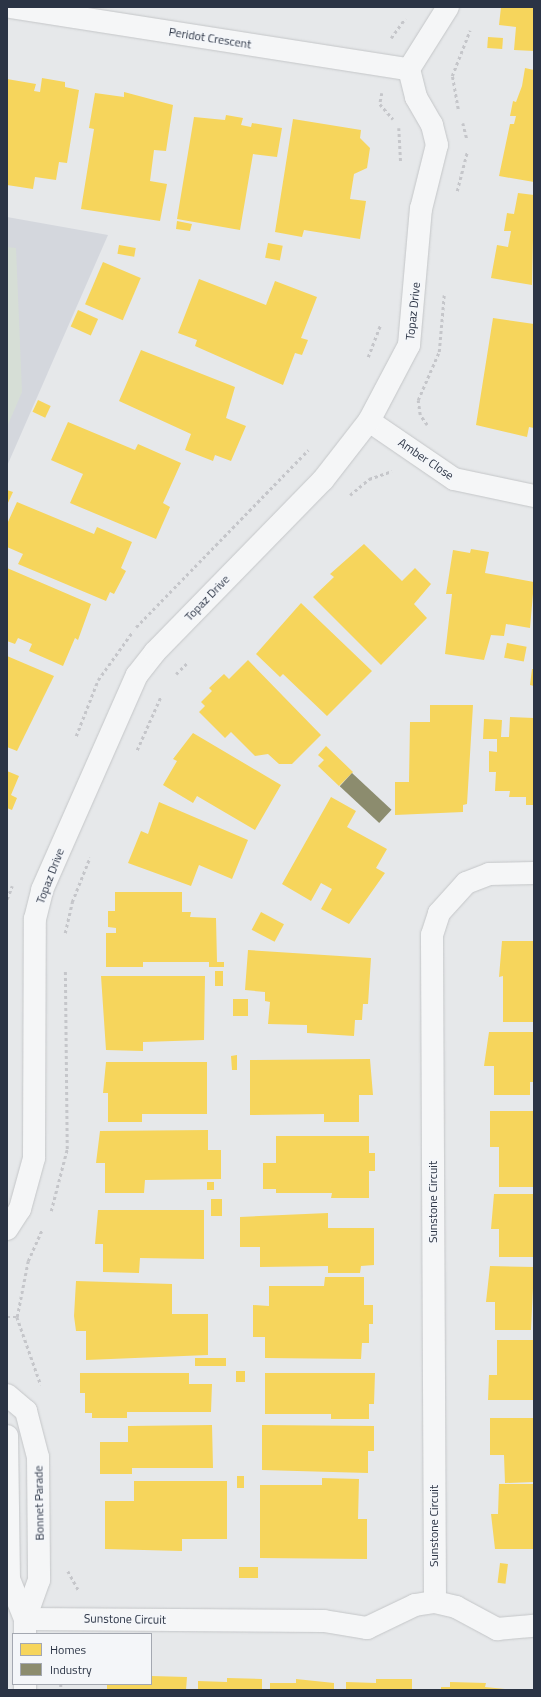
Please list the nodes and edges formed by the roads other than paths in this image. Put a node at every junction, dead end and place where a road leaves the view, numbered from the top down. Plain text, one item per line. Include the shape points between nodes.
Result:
1 (11, 7) edge
2 (448, 7) edge
3 (409, 70) junction
4 (369, 421) junction
5 (534, 496) edge
6 (534, 873) edge
7 (7, 1229) edge
8 (7, 1395) edge
9 (7, 1436) edge
10 (435, 1602) junction
11 (534, 1626) edge
12 (25, 1627) edge

1 - 3 street, Peridot Crescent
2 - 3 street
3 - 4 street, Topaz Drive via 416,97 435,134 436,158 422,201 409,345
4 - 5 street, Amber Close via 454,479
4 - 7 street, Topaz Drive via 323,480 154,652 137,675 118,713 42,890 36,919 34,1158 20,1209
6 - 10 street, Sunstone Circuit via 489,874 466,883 439,913 432,935
8 - 12 street, Bonnet Parade via 26,1411 38,1457 39,1580
9 - 12 street via 9,1579
10 - 11 street, Sunstone Circuit via 456,1607 497,1629
10 - 12 street, Sunstone Circuit via 415,1605 367,1628 324,1621

